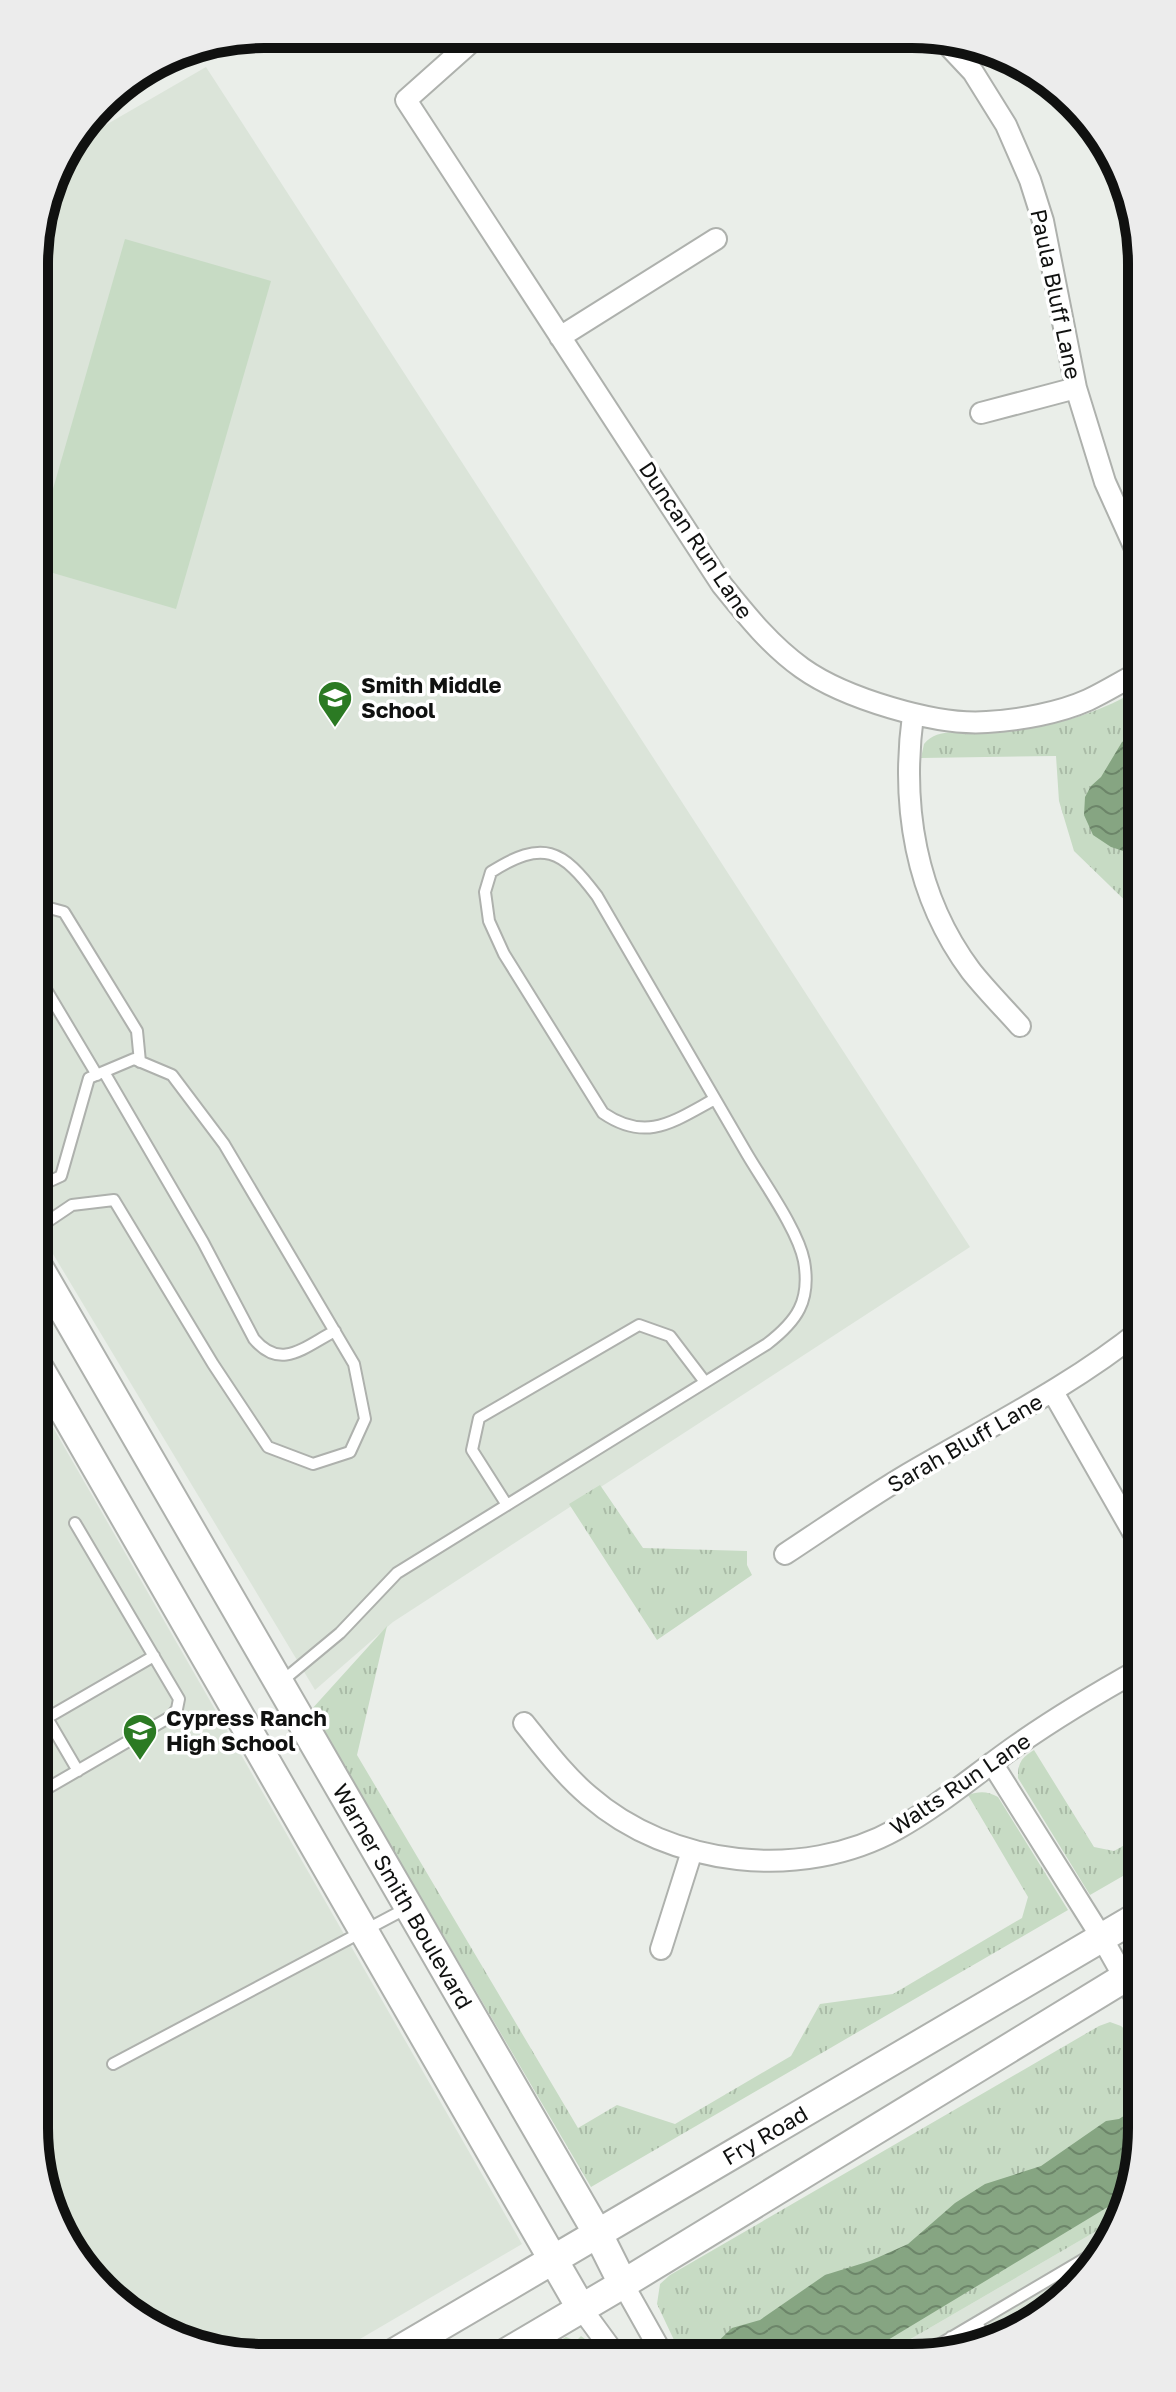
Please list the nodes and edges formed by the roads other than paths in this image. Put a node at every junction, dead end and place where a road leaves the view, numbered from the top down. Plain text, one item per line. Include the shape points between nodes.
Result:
1 (464, 48) edge
2 (954, 52) edge
3 (716, 239) dead end
4 (560, 337) junction
5 (1076, 388) junction
6 (981, 413) dead end
7 (1128, 533) edge
8 (1128, 678) edge
9 (913, 715) junction
10 (48, 908) edge
11 (48, 991) edge
12 (1020, 1026) dead end
13 (140, 1062) junction
14 (101, 1073) junction
15 (715, 1099) junction
16 (48, 1182) edge
17 (48, 1221) edge
18 (48, 1283) edge
19 (335, 1331) junction
20 (1128, 1340) edge
21 (705, 1382) junction
22 (48, 1383) edge
23 (1053, 1392) junction
24 (507, 1505) junction
25 (75, 1523) dead end
26 (1128, 1523) edge
27 (785, 1554) dead end
28 (154, 1656) junction
29 (1128, 1676) edge
30 (279, 1683) junction
31 (48, 1717) edge
32 (48, 1720) edge
33 (524, 1723) dead end
34 (992, 1763) junction
35 (78, 1771) junction
36 (48, 1788) edge
37 (692, 1851) junction
38 (409, 1907) junction
39 (1128, 1922) edge
40 (365, 1932) junction
41 (1102, 1938) junction
42 (661, 1949) dead end
43 (1128, 1967) edge
44 (1128, 1975) edge
45 (113, 2064) dead end
46 (598, 2234) junction
47 (555, 2259) junction
48 (1082, 2260) edge
49 (623, 2284) junction
50 (581, 2308) junction
51 (977, 2323) junction
52 (982, 2332) edge
53 (951, 2337) junction
54 (953, 2340) edge
55 (944, 2341) edge
56 (410, 2344) edge
57 (521, 2344) edge
58 (607, 2344) edge
59 (657, 2344) edge

1 - 4 street, Duncan Run Lane via 406,100
2 - 5 street, Paula Bluff Lane via 1006,125 1030,180
3 - 4 street
4 - 9 street, Duncan Run Lane via 722,585 760,633 805,670 853,695
5 - 6 street
5 - 7 street, Paula Bluff Lane via 1105,482
8 - 9 street, Duncan Run Lane via 1057,710 985,722
9 - 12 street via 907,760 909,812 919,866 940,921 971,970
10 - 13 lane via 64,912 137,1031
11 - 14 lane
13 - 14 lane via 134,1059
13 - 19 lane via 172,1075 224,1144
14 - 16 lane via 89,1078 61,1176
14 - 19 lane via 265,1352 286,1356
15 - 15 lane via 579,872 558,855 536,852 491,872 485,892 499,943 603,1113 640,1129 666,1125
15 - 21 lane via 792,1232 805,1283 801,1309 787,1329
17 - 19 lane via 72,1205 114,1200 268,1447 313,1464 350,1452 365,1419 354,1364
18 - 30 street, Warner Smith Boulevard
20 - 23 street, Sarah Bluff Lane
21 - 24 lane
21 - 24 lane via 670,1336 639,1325 479,1418 472,1450
22 - 40 street
23 - 26 street
23 - 27 street, Sarah Bluff Lane via 906,1475
24 - 30 lane via 397,1573 340,1633
25 - 28 lane
28 - 31 lane
28 - 35 lane via 179,1699 177,1709
29 - 34 street, Walts Run Lane
30 - 38 street, Warner Smith Boulevard
32 - 35 lane
33 - 37 street, Walts Run Lane via 588,1796 623,1821
34 - 37 street, Walts Run Lane via 896,1830 851,1850 795,1860
34 - 41 street
35 - 36 lane
37 - 42 street
38 - 40 lane
38 - 46 street, Warner Smith Boulevard
39 - 41 street, Fry Road
40 - 45 lane
40 - 47 street
41 - 43 street
41 - 46 street, Fry Road
44 - 49 street
46 - 47 street, Fry Road
46 - 49 street, Warner Smith Boulevard
47 - 50 street
47 - 56 street, Fry Road
48 - 51 lane
49 - 50 street
49 - 59 street
50 - 57 street
50 - 58 street
51 - 52 lane
51 - 53 lane
53 - 54 lane
53 - 55 lane

